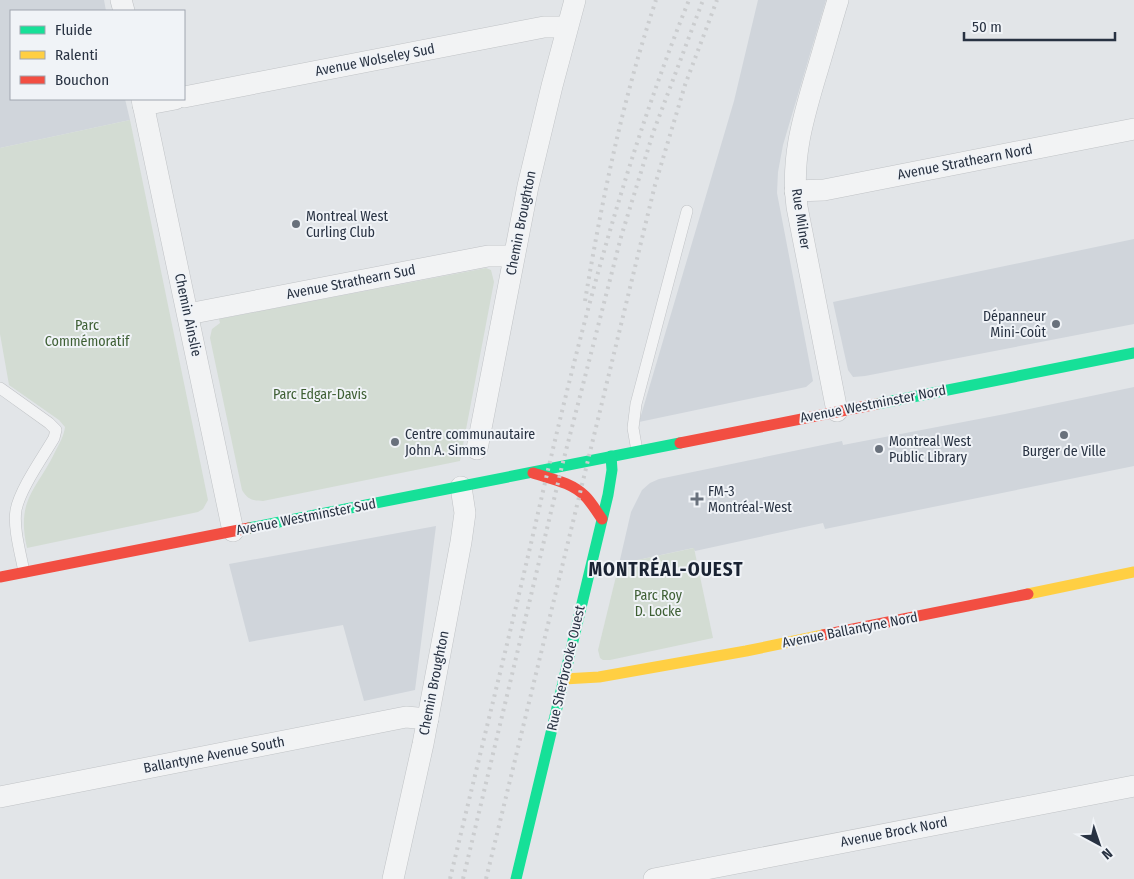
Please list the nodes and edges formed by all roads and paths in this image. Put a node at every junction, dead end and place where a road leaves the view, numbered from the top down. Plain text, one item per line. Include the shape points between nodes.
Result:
1 (576, 0) edge
2 (838, 0) edge
3 (568, 27) junction
4 (185, 97) edge
5 (164, 100) edge
6 (143, 102) edge
7 (1134, 129) edge
8 (796, 190) junction
9 (687, 211) dead end
10 (514, 256) junction
11 (188, 314) junction
12 (1134, 353) edge
13 (0, 388) edge
14 (837, 411) junction
15 (477, 449) dead end
16 (637, 451) junction
17 (611, 456) junction
18 (531, 472) junction
19 (461, 487) junction
20 (602, 519) junction
21 (233, 531) junction
22 (24, 572) junction
23 (1134, 572) edge
24 (0, 577) edge
25 (564, 679) junction
26 (428, 719) junction
27 (1134, 786) edge
28 (0, 797) edge
29 (393, 879) edge
30 (516, 879) edge
31 (654, 879) edge

1 - 3 street, Chemin Broughton
2 - 8 street, Rue Milner via 802,121 796,150
3 - 4 street, Avenue Wolseley Sud via 544,27
3 - 10 street, Chemin Broughton
5 - 6 street
6 - 11 street, Chemin Ainslie
7 - 8 street, Avenue Strathearn Nord via 824,190
8 - 14 street, Rue Milner
9 - 16 lane via 636,404 633,428
10 - 11 street, Avenue Strathearn Sud via 488,256
10 - 15 street, Chemin Broughton
11 - 21 street, Chemin Ainslie
12 - 14 main road, Avenue Westminster Nord
13 - 22 lane via 56,430 16,510
14 - 16 main road, Avenue Westminster Nord
16 - 17 main road, Avenue Westminster Nord
17 - 18 main road, Avenue Westminster Sud
17 - 20 main road, Rue Sherbrooke Ouest via 612,475
18 - 19 main road, Avenue Westminster Sud
18 - 20 main road via 580,491
19 - 21 main road, Avenue Westminster Sud
19 - 26 street, Chemin Broughton via 465,519
20 - 25 main road, Rue Sherbrooke Ouest
21 - 22 main road, Avenue Westminster Sud
22 - 24 main road, Avenue Westminster Sud
23 - 25 main road, Avenue Ballantyne Nord via 600,678
25 - 30 main road, Rue Sherbrooke Ouest
26 - 28 street, Ballantyne Avenue South via 406,717
26 - 29 street, Chemin Broughton
27 - 31 street, Avenue Brock Nord

